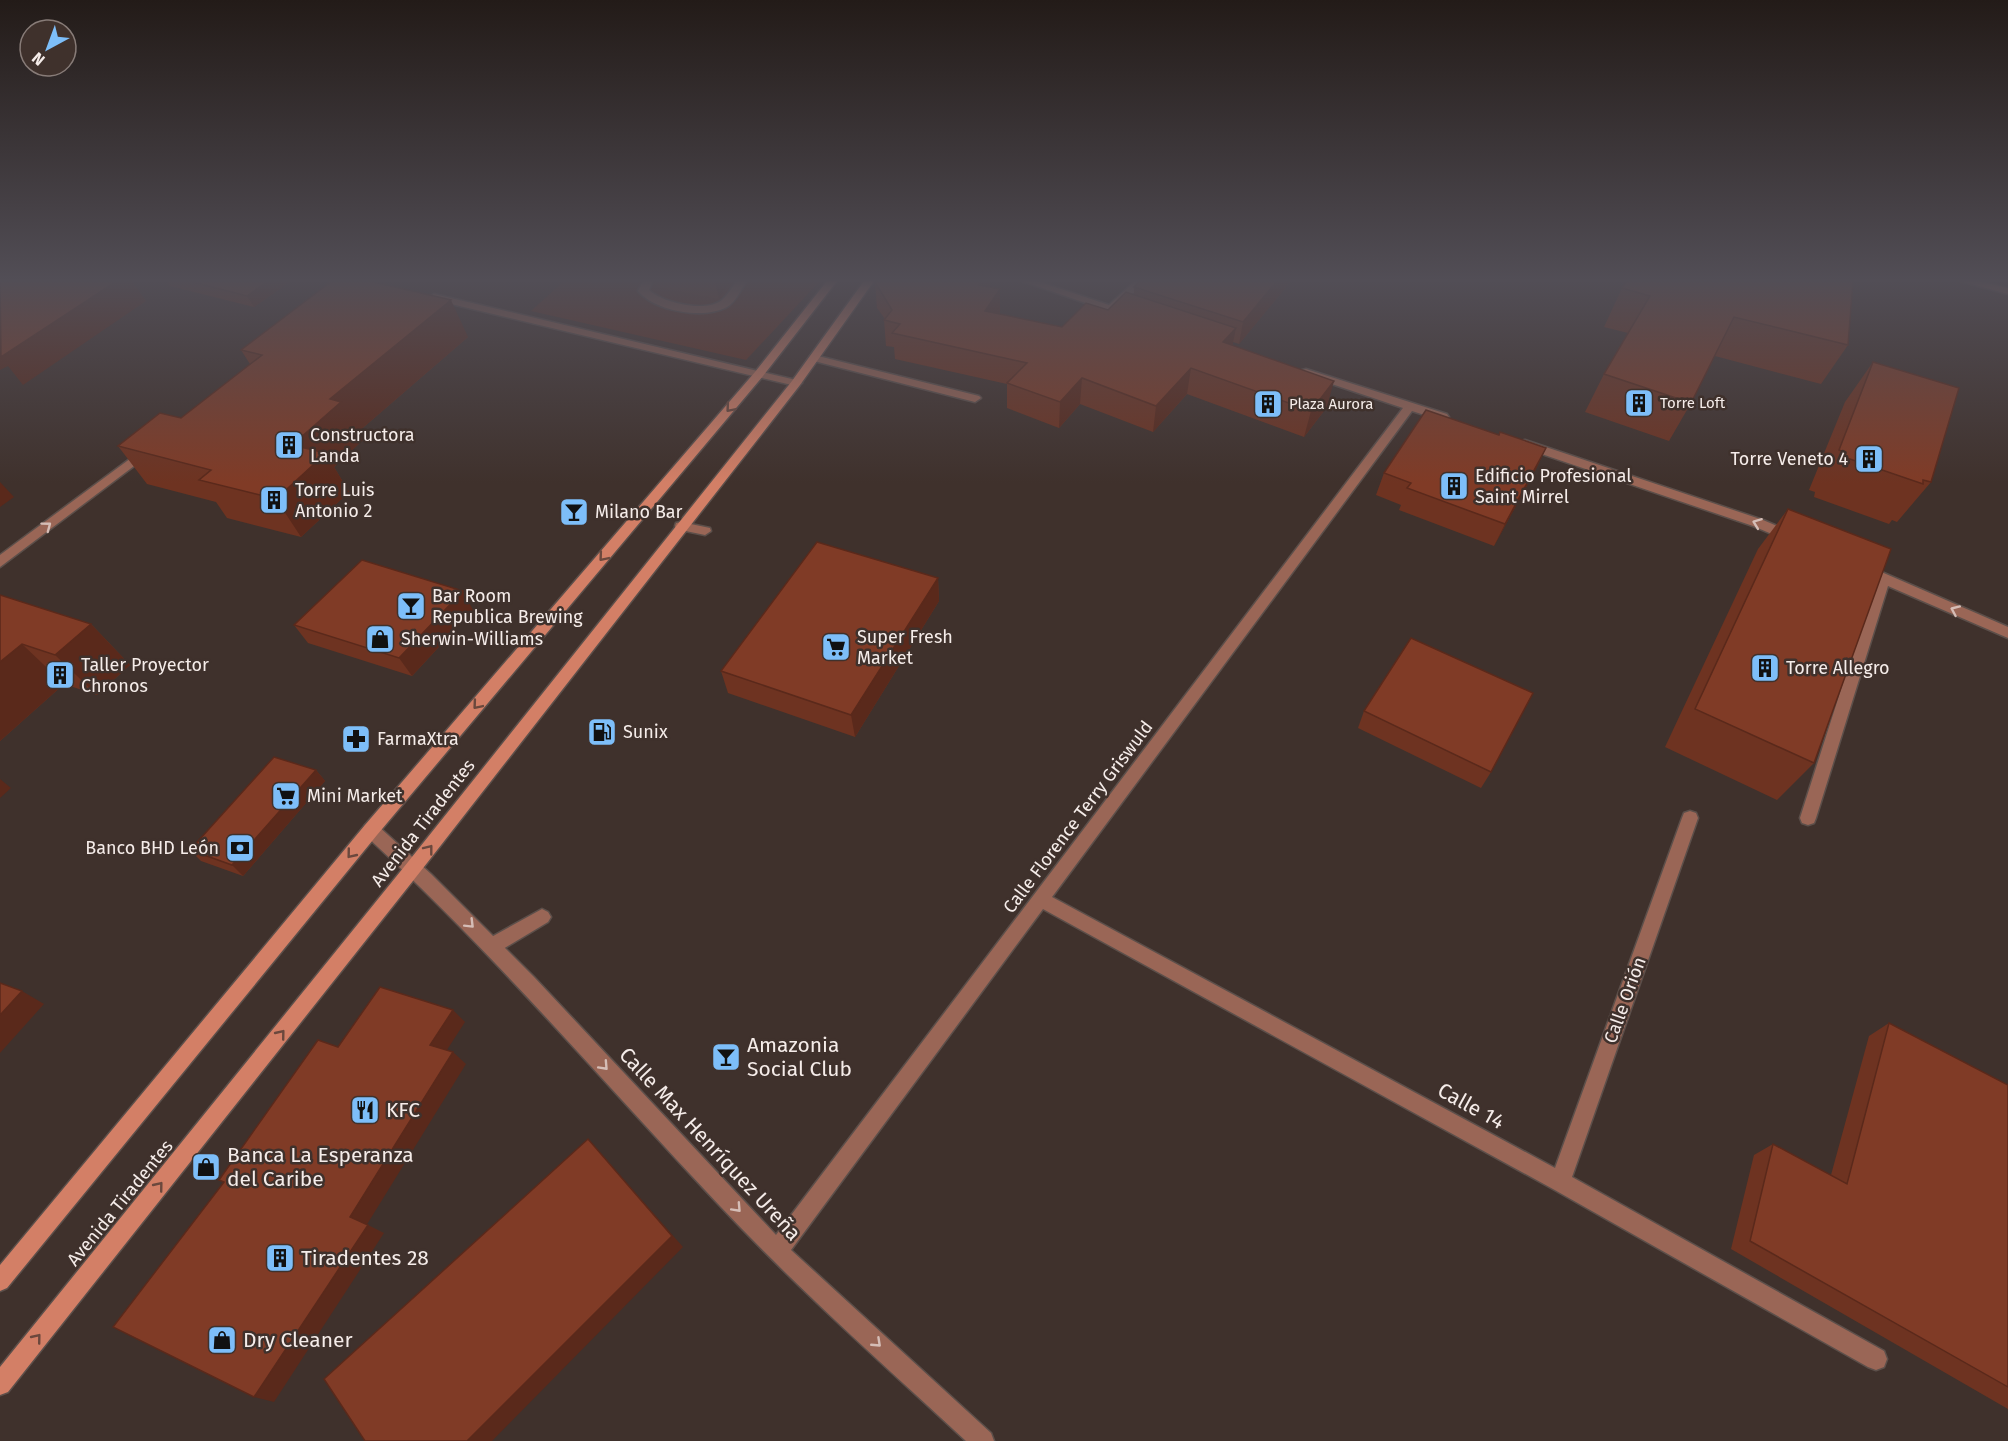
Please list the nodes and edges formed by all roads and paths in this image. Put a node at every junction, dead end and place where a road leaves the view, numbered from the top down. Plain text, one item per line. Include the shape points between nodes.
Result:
1 (649, 348) edge
2 (779, 348) edge
3 (821, 348) edge
4 (814, 358) junction
5 (1288, 366) edge
6 (759, 374) junction
7 (796, 383) junction
8 (975, 398) dead end
9 (1410, 406) junction
10 (1455, 421) edge
11 (1511, 440) edge
12 (152, 447) edge
13 (681, 526) junction
14 (705, 531) dead end
15 (1799, 541) edge
16 (0, 562) edge
17 (1848, 562) edge
18 (1884, 578) junction
19 (2008, 633) edge
20 (1689, 818) dead end
21 (1808, 818) edge
22 (371, 830) junction
23 (414, 867) junction
24 (1041, 899) junction
25 (542, 916) dead end
26 (492, 946) junction
27 (1560, 1182) junction
28 (777, 1251) junction
29 (0, 1281) edge
30 (1876, 1359) dead end
31 (0, 1384) edge
32 (983, 1441) edge

1 - 6 street
2 - 6 main road, Avenida Tiradentes
3 - 4 main road, Avenida Tiradentes
4 - 7 main road, Avenida Tiradentes
4 - 8 street
5 - 9 street
6 - 7 street
6 -> 22 main road, Avenida Tiradentes
7 - 13 main road, Avenida Tiradentes
9 - 10 street
9 - 24 street, Calle Florence Terry Griswuld
15 -> 11 street via 1758,523
16 -> 12 street
13 - 14 street
23 -> 13 main road, Avenida Tiradentes
17 - 18 street
19 -> 18 street
18 - 21 street
20 - 27 street, Calle Orión
22 - 23 street, Calle Max Henríquez Ureña
22 -> 29 main road, Avenida Tiradentes
23 -> 26 street, Calle Max Henríquez Ureña
31 -> 23 main road, Avenida Tiradentes
24 - 27 street, Calle 14
24 - 28 street, Calle Florence Terry Griswuld
25 - 26 street
26 -> 28 street, Calle Max Henríquez Ureña
27 - 30 street, Calle 14
28 -> 32 street, Calle Max Henríquez Ureña

